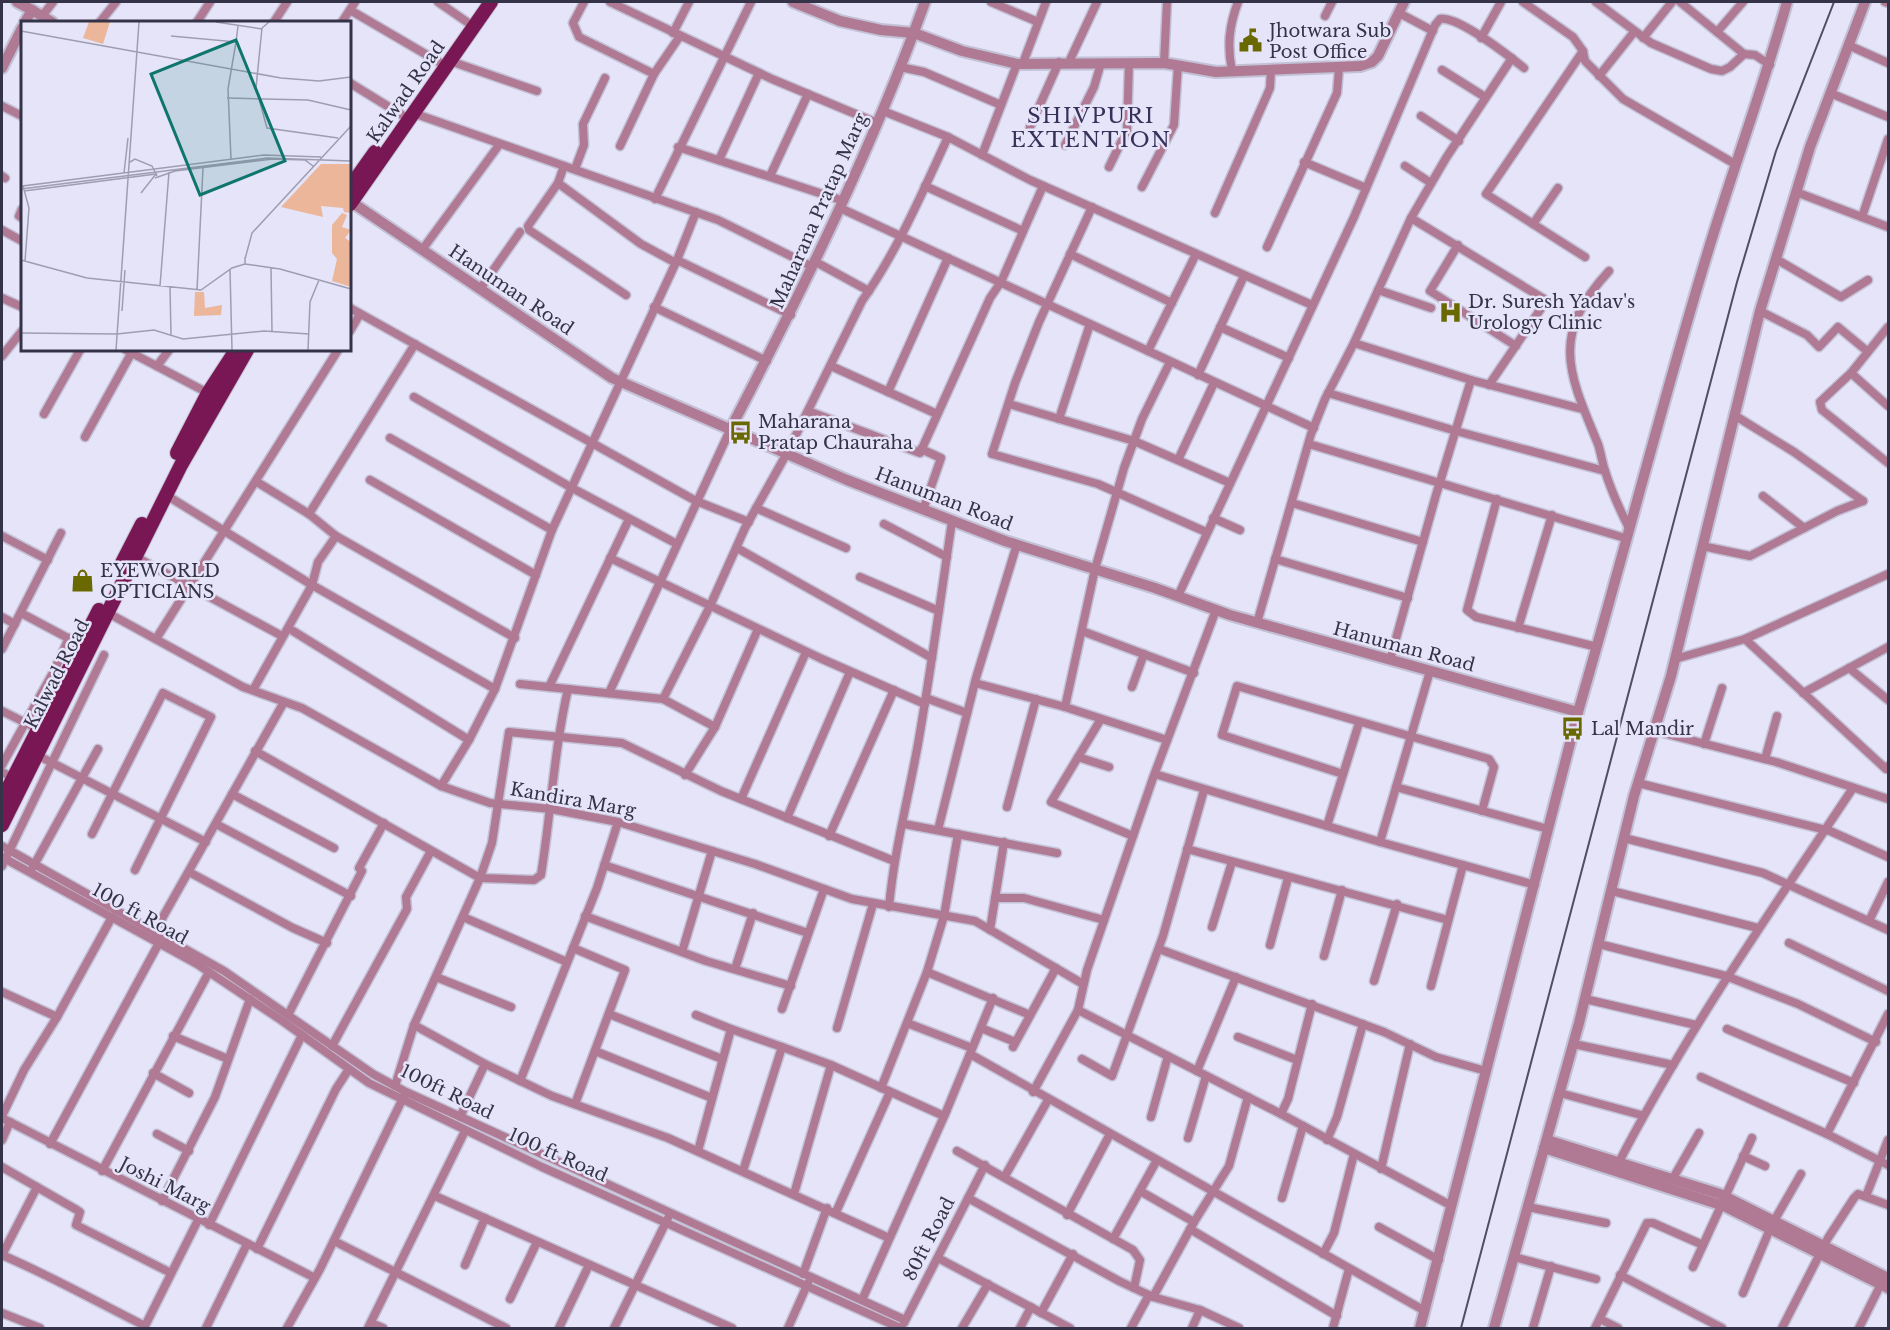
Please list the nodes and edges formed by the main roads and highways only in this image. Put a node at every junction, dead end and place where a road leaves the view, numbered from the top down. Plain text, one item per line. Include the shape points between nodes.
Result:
1 (480, 2) edge
2 (491, 2) edge
3 (444, 62) junction
4 (408, 114) junction
5 (351, 186) edge
6 (351, 200) edge
7 (236, 351) edge
8 (247, 351) edge
9 (220, 383) junction
10 (104, 615) junction
11 (7, 775) edge
12 (2, 800) edge
13 (2, 825) edge

1 - 3 main road, Kalwad Road
2 - 3 main road, Kalwad Road
3 - 4 main road, Kalwad Road
4 - 5 main road, Kalwad Road
4 - 6 main road, Kalwad Road
7 - 9 main road, Kalwad Road
8 - 9 main road, Kalwad Road
9 - 10 main road, Kalwad Road
9 - 10 main road, Kalwad Road via 208,393
10 - 11 main road, Kalwad Road via 81,645 38,729
10 - 13 main road, Kalwad Road
11 - 12 main road, Kalwad Road

